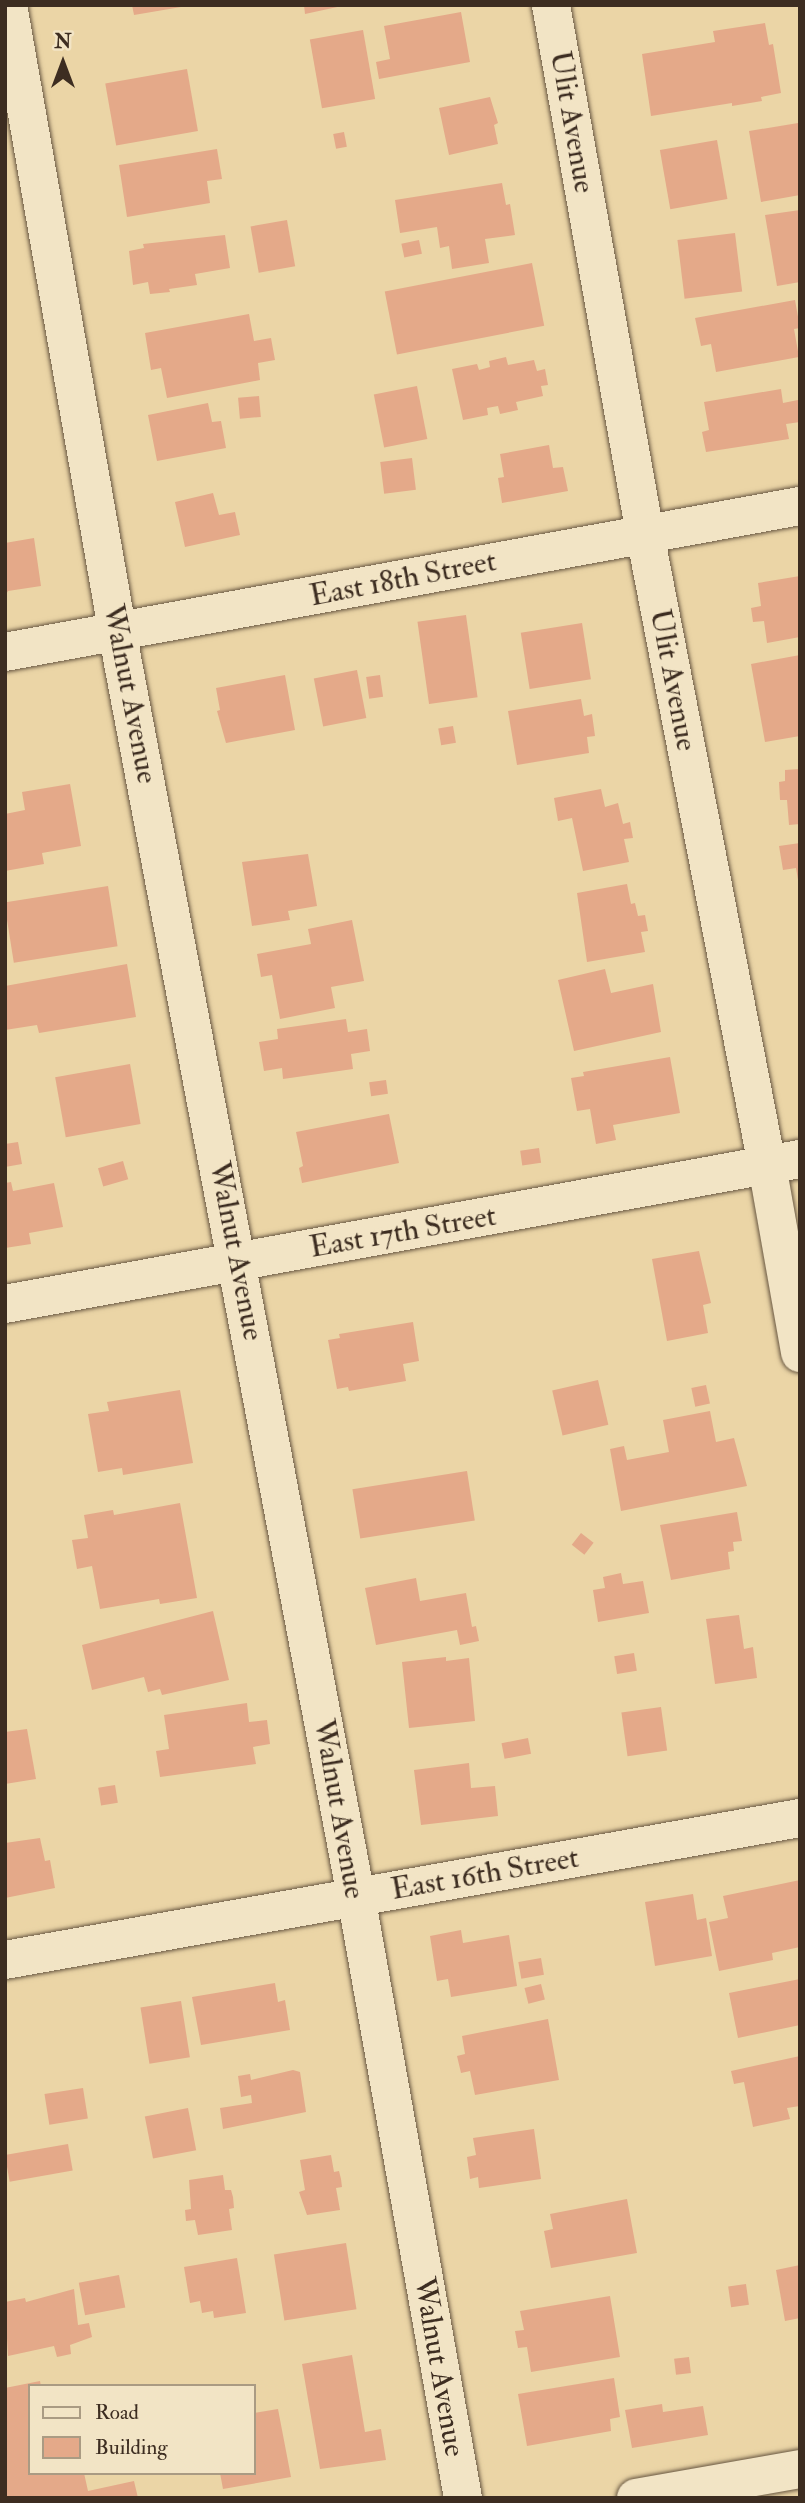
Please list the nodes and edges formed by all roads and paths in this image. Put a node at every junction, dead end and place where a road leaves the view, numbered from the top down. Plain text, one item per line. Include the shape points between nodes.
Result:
1 (8, 5) edge
2 (551, 5) edge
3 (800, 506) edge
4 (645, 534) junction
5 (118, 631) junction
6 (5, 652) edge
7 (783, 1162) edge
8 (238, 1261) junction
9 (5, 1304) edge
10 (800, 1353) edge
11 (800, 1818) edge
12 (356, 1896) junction
13 (5, 1960) edge
14 (800, 2469) edge
15 (463, 2498) edge
16 (636, 2498) edge

1 - 5 street, Walnut Avenue
2 - 4 street, Ulit Avenue
3 - 4 street, East 18th Street
4 - 5 street, East 18th Street
4 - 7 street, Ulit Avenue
5 - 6 street, East 18th Street
5 - 8 street, Walnut Avenue
7 - 8 street, East 17th Street
7 - 10 street, Ulit Avenue
8 - 9 street, East 17th Street
8 - 12 street, Walnut Avenue
11 - 12 street, East 16th Street
12 - 13 street, East 16th Street
12 - 15 street, Walnut Avenue
14 - 16 street

